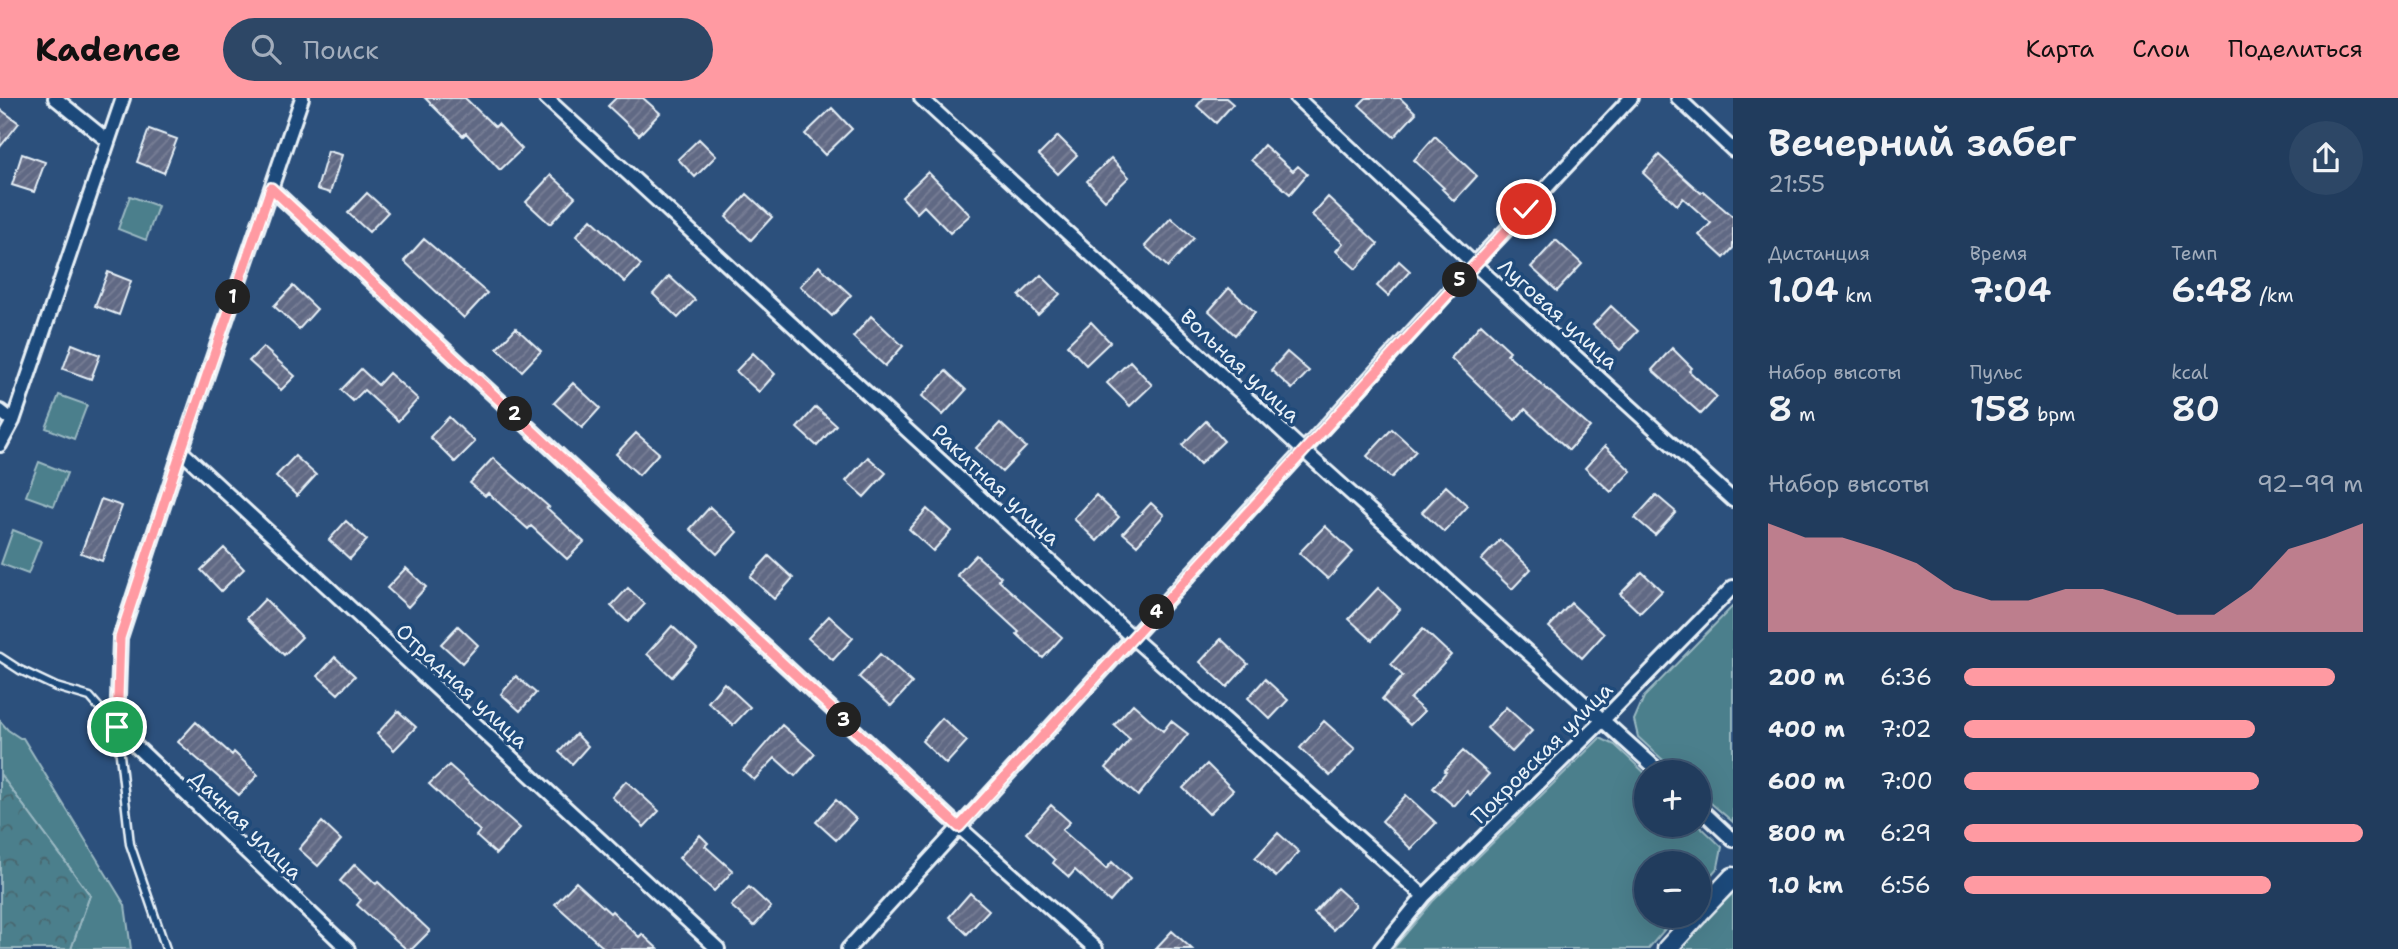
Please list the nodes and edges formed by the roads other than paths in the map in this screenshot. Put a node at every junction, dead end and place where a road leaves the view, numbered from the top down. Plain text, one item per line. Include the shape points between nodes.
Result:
1 (55, 98) edge
2 (123, 98) edge
3 (302, 98) edge
4 (546, 98) edge
5 (922, 98) edge
6 (1297, 98) edge
7 (1631, 98) edge
8 (1678, 98) edge
9 (108, 141) junction
10 (1733, 150) edge
11 (271, 188) junction
12 (1474, 264) junction
13 (0, 411) edge
14 (13, 421) junction
15 (0, 445) edge
16 (181, 451) junction
17 (1304, 451) junction
18 (1733, 500) edge
19 (1733, 587) edge
20 (1133, 638) junction
21 (0, 657) edge
22 (1604, 719) junction
23 (117, 727) junction
24 (1647, 760) edge
25 (1711, 819) edge
26 (959, 827) junction
27 (1733, 840) edge
28 (1733, 877) edge
29 (1424, 896) junction
30 (1711, 900) edge
31 (1686, 928) edge
32 (166, 949) edge
33 (348, 949) edge
34 (718, 949) edge
35 (848, 949) edge
36 (1096, 949) edge
37 (1381, 949) edge
38 (1667, 949) edge

1 - 9 street
2 - 9 street
3 - 11 street
4 - 20 street, Ракитная улица
5 - 17 street, Вольная улица
6 - 12 street, Луговая улица
7 - 12 street
8 - 10 street
9 - 14 street
11 - 16 street
11 - 26 street
12 - 17 street
12 - 18 street, Луговая улица
13 - 14 street
14 - 15 street
16 - 23 street via 120,638
16 - 34 street, Отрадная улица
17 - 20 street
17 - 22 street, Вольная улица
19 - 22 street, Покровская улица
20 - 26 street
20 - 29 street, Ракитная улица
21 - 23 lane via 57,687 90,697
22 - 24 street, Вольная улица
22 - 29 street, Покровская улица
23 - 32 lane via 130,844
23 - 33 street, Дачная улица
25 - 27 street
26 - 35 street
26 - 36 street
28 - 30 main road
29 - 37 street, Покровская улица
31 - 38 main road

